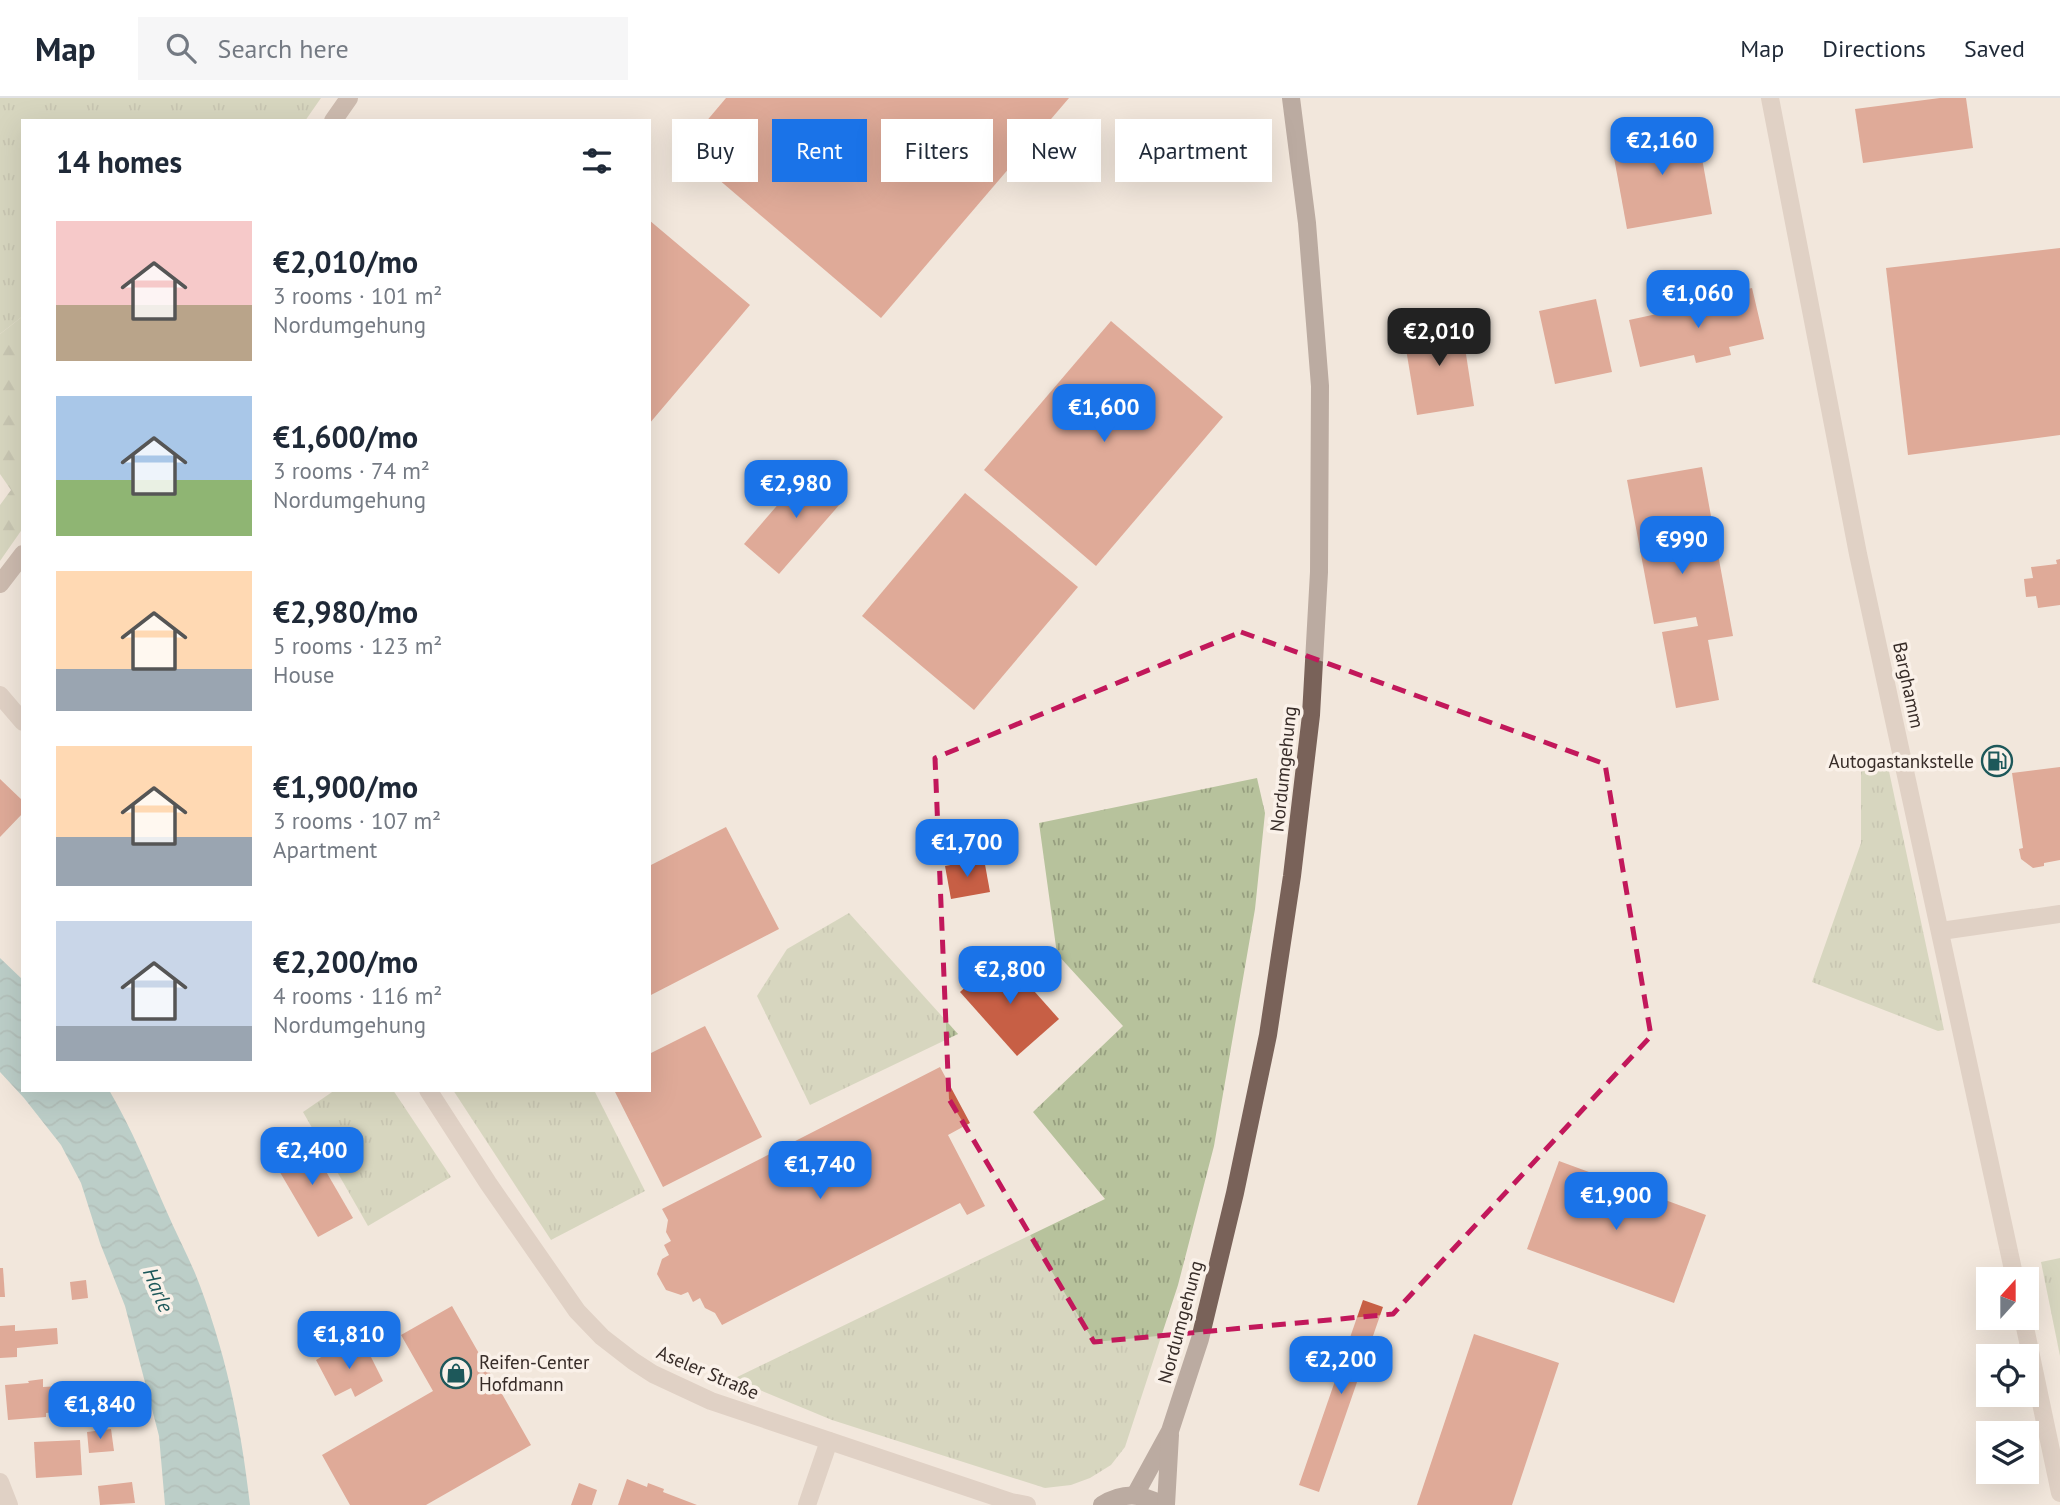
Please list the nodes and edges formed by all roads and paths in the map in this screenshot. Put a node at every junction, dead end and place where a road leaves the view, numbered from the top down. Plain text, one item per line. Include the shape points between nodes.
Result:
1 (349, 98) edge
2 (1291, 98) edge
3 (1770, 98) edge
4 (334, 119) edge
5 (21, 557) edge
6 (0, 584) edge
7 (0, 695) edge
8 (21, 720) edge
9 (2060, 914) edge
10 (1941, 930) junction
11 (429, 1092) edge
12 (2012, 1267) edge
13 (2026, 1330) edge
14 (1170, 1432) junction
15 (829, 1441) junction
16 (0, 1482) edge
17 (2060, 1493) edge
18 (1135, 1494) junction
19 (1018, 1504) edge
20 (9, 1505) edge
21 (807, 1505) edge
22 (1101, 1505) edge
23 (1165, 1505) edge

1 - 4 street
2 - 14 main road, Nordumgehung via 1320,387 1319,572 1311,715 1268,1035 1200,1339
3 - 10 street, Barghamm via 1850,516
5 - 6 street
7 - 8 street
9 - 10 street
10 - 12 street, Barghamm
11 - 15 street, Aseler Straße via 577,1311 602,1337 683,1389
13 - 17 street
14 - 18 main road, Nordumgehung
14 - 23 main road, Nordumgehung
15 - 19 street, Aseler Straße
15 - 21 street
16 - 20 street
18 - 22 main road
18 - 23 main road, Nordumgehung

